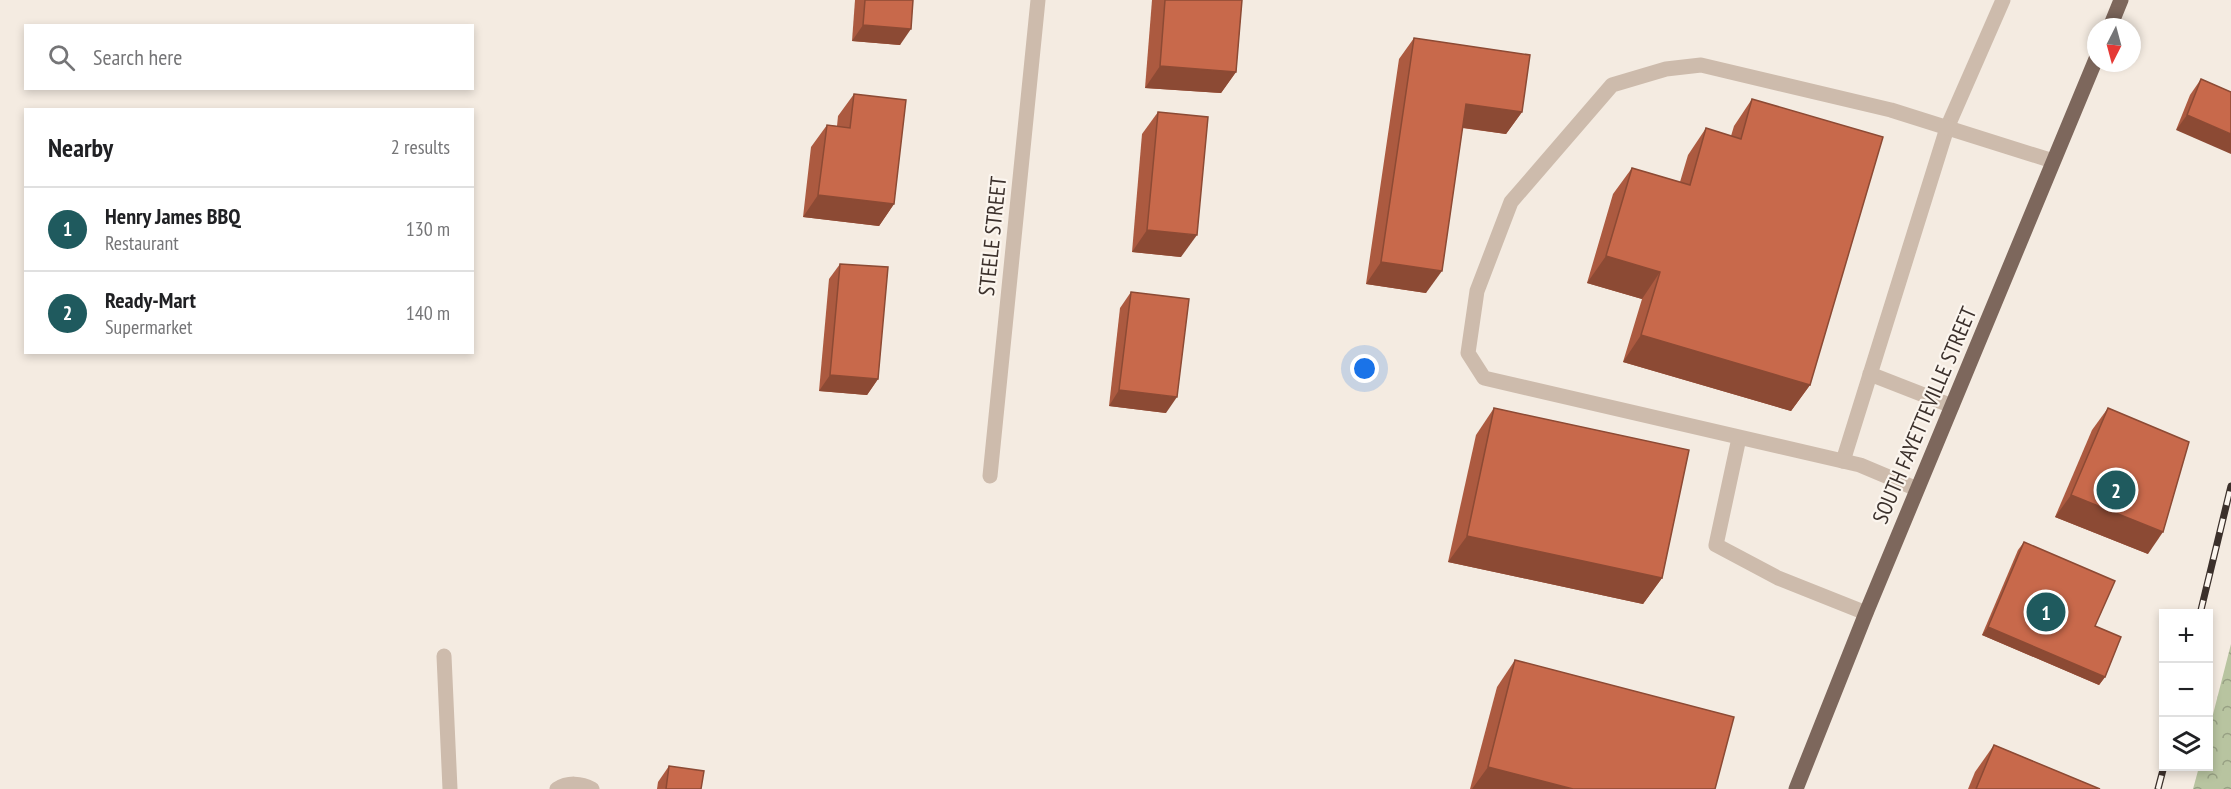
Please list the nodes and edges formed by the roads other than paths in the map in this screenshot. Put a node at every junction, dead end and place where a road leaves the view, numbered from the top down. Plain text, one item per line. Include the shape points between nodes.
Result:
1 (1038, 0) edge
2 (2003, 0) edge
3 (2120, 0) edge
4 (2113, 18) edge
5 (2091, 72) edge
6 (1947, 128) junction
7 (2053, 161) junction
8 (1870, 374) junction
9 (1952, 406) junction
10 (1739, 438) junction
11 (1843, 461) junction
12 (990, 476) dead end
13 (1917, 489) junction
14 (1866, 613) junction
15 (444, 656) dead end
16 (450, 789) edge
17 (556, 789) edge
18 (592, 789) edge
19 (1796, 789) edge

1 - 12 street, STEELE STREET
2 - 6 street
3 - 4 main road
5 - 7 main road, SOUTH FAYETTEVILLE STREET
6 - 7 street
6 - 8 street
6 - 10 street via 1891,110 1701,65 1666,69 1612,85 1511,202 1477,291 1468,353 1484,378
7 - 9 main road, SOUTH FAYETTEVILLE STREET
8 - 9 street
8 - 11 street
9 - 13 main road, SOUTH FAYETTEVILLE STREET
10 - 11 street
10 - 14 street via 1716,545 1778,578
11 - 13 street
13 - 14 main road, SOUTH FAYETTEVILLE STREET
14 - 19 main road, SOUTH FAYETTEVILLE STREET
15 - 16 street
17 - 18 street via 582,784

